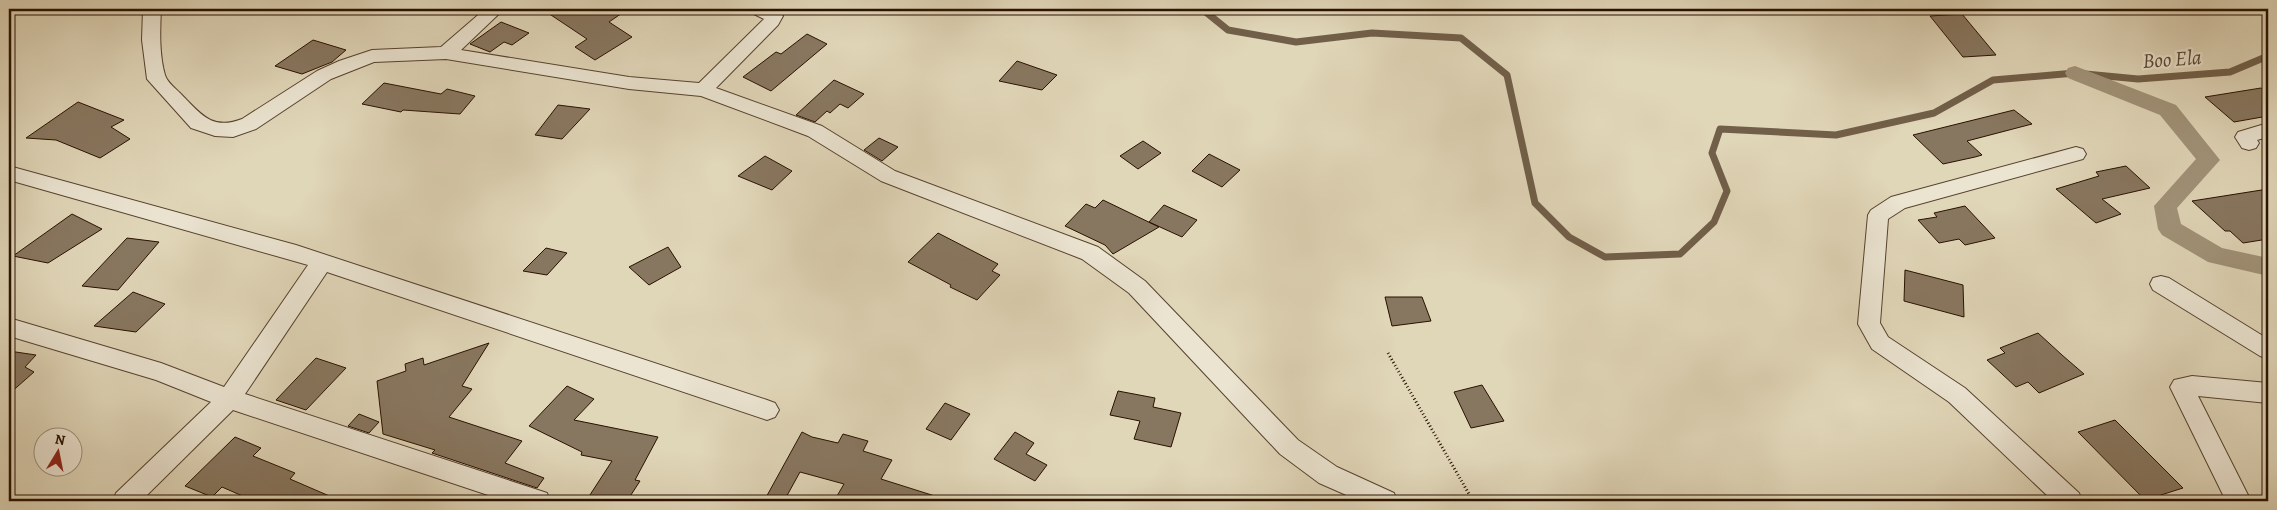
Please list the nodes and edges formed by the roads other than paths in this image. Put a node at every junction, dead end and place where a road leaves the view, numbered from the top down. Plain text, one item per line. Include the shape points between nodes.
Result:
1 (152, 9) edge
2 (495, 9) edge
3 (758, 9) edge
4 (446, 53) junction
5 (703, 90) junction
6 (2268, 130) edge
7 (2249, 143) dead end
8 (2076, 154) dead end
9 (9, 173) edge
10 (322, 262) junction
11 (2162, 284) dead end
12 (9, 326) edge
13 (2268, 350) edge
14 (2268, 393) edge
15 (229, 399) junction
16 (767, 410) dead end
17 (125, 501) edge
18 (538, 501) edge
19 (1386, 501) edge
20 (2070, 501) edge
21 (2239, 501) edge

1 - 4 street via 151,40 156,79 198,123 216,129 233,130 249,124 324,75 372,56
2 - 4 street
3 - 5 street via 774,16 772,21
4 - 5 street via 629,83
5 - 19 street via 815,131 888,176 1090,253 1138,287 1289,447 1328,475
6 - 7 street via 2245,137
8 - 20 street via 1898,202 1878,215 1869,324 1880,343 1957,395
9 - 10 street
10 - 15 street
10 - 16 street
11 - 13 street
12 - 15 street via 161,372
14 - 21 street via 2182,387
15 - 17 street
15 - 18 street

